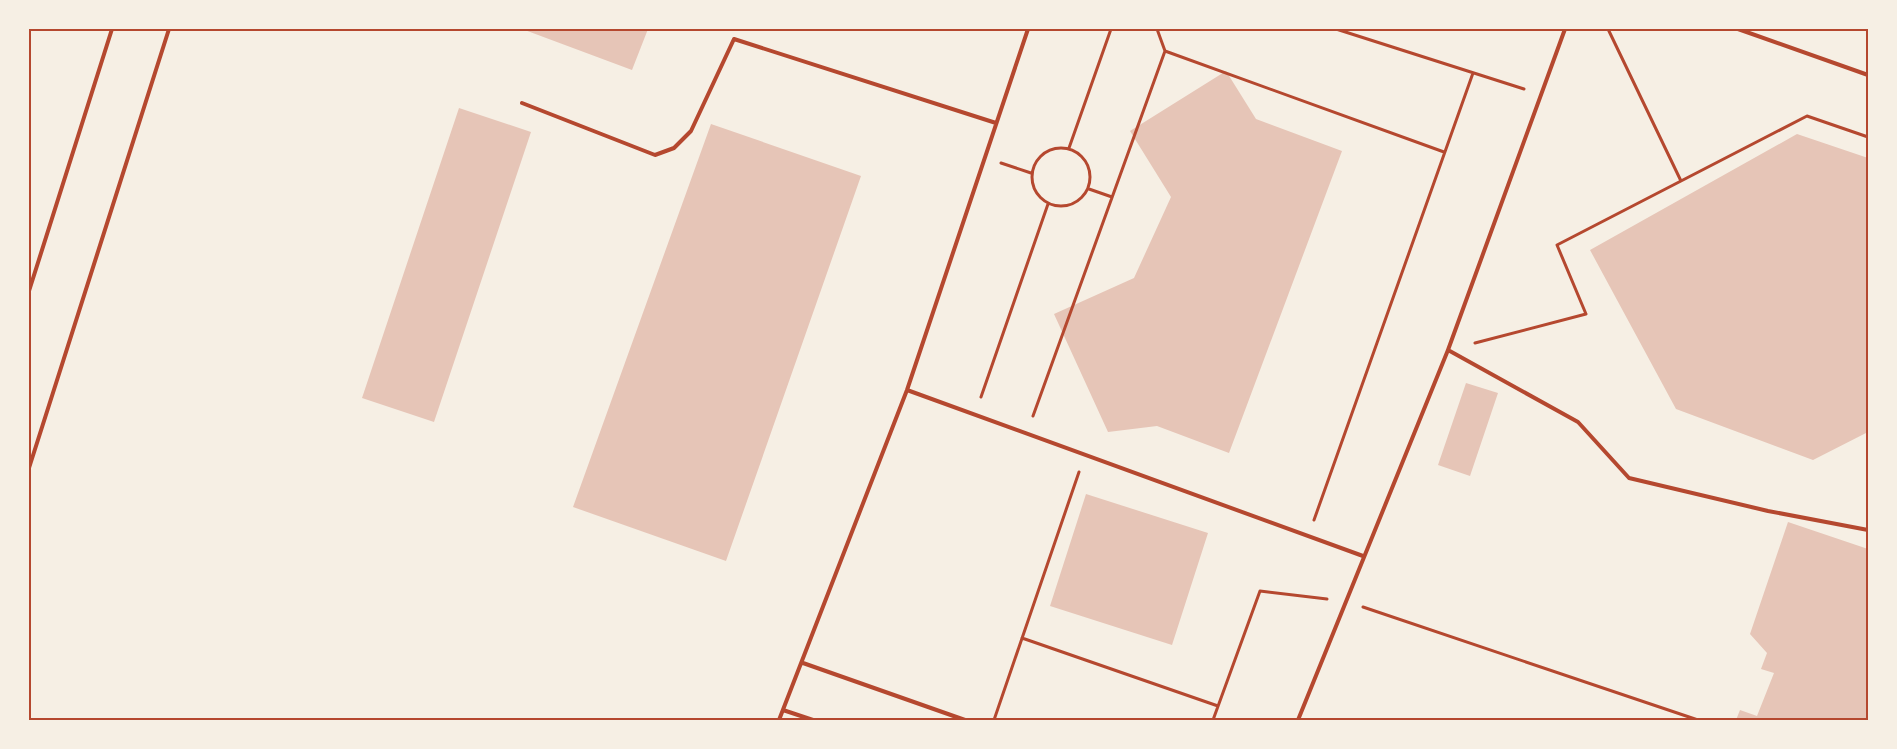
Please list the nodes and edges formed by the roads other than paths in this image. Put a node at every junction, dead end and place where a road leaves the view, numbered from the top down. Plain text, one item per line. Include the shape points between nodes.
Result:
1 (112, 29) edge
2 (168, 29) edge
3 (1028, 29) edge
4 (1565, 29) edge
5 (1738, 29) edge
6 (1868, 75) edge
7 (522, 103) dead end
8 (996, 123) junction
9 (29, 292) edge
10 (1448, 350) junction
11 (907, 390) junction
12 (29, 468) edge
13 (1868, 530) edge
14 (1364, 556) junction
15 (803, 663) junction
16 (783, 710) junction
17 (779, 720) edge
18 (813, 720) edge
19 (965, 720) edge
20 (1298, 720) edge

1 - 9 lane
2 - 12 lane
3 - 8 lane
4 - 10 lane
5 - 6 lane
7 - 8 lane via 655,155 674,148 691,131 734,39
8 - 11 lane
10 - 13 lane via 1578,422 1629,478 1768,511
10 - 14 lane
11 - 14 lane
11 - 15 lane
14 - 20 lane
15 - 16 lane
15 - 19 lane
16 - 17 lane
16 - 18 lane

